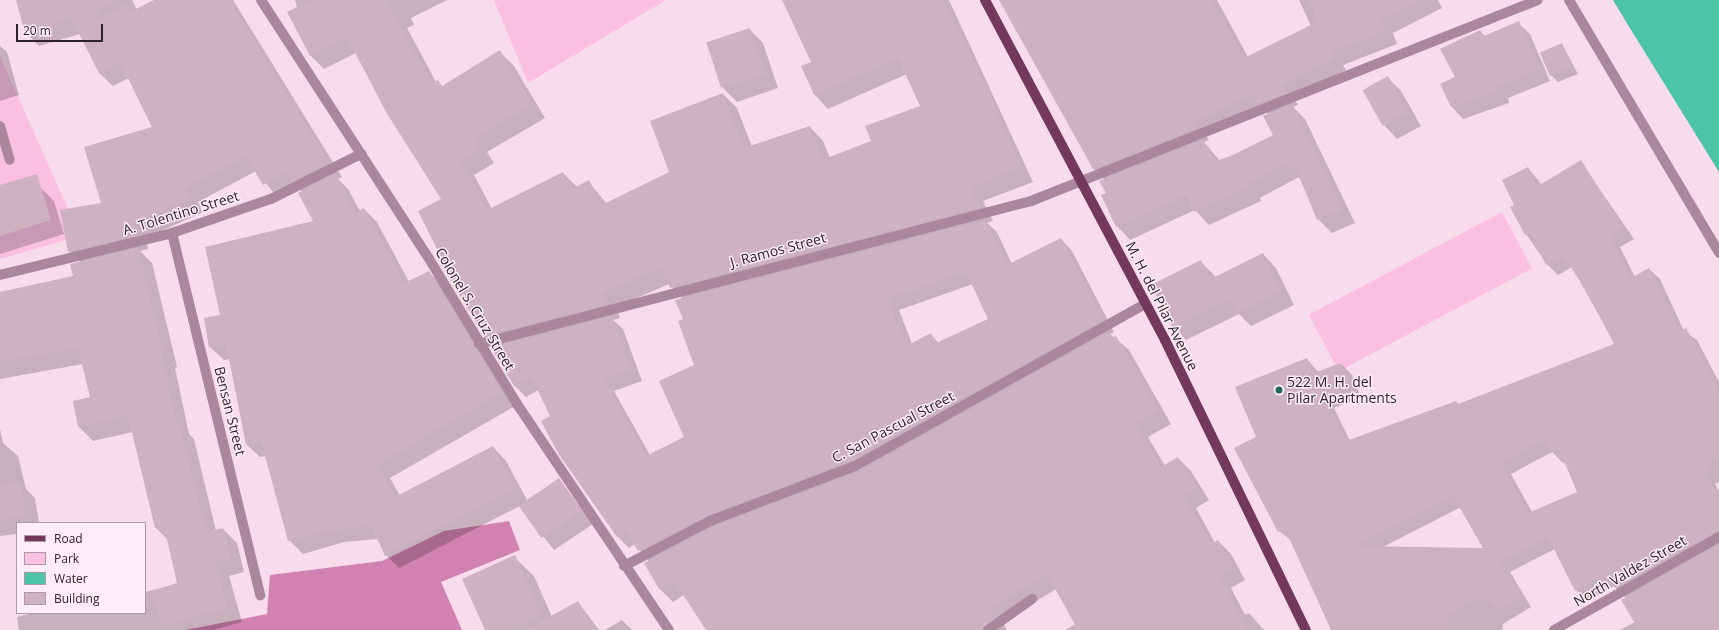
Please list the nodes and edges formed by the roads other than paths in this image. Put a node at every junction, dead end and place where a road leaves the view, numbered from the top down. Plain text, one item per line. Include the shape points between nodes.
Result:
1 (261, 0) edge
2 (985, 0) edge
3 (1538, 0) edge
4 (1569, 0) edge
5 (0, 126) edge
6 (361, 154) junction
7 (10, 160) dead end
8 (1083, 183) junction
9 (172, 233) junction
10 (1719, 253) edge
11 (0, 275) edge
12 (1145, 304) junction
13 (479, 344) junction
14 (1719, 537) edge
15 (624, 566) junction
16 (260, 596) dead end
17 (1032, 599) dead end
18 (668, 630) edge
19 (988, 630) edge
20 (1306, 630) edge
21 (1554, 630) edge

1 - 6 street, Colonel S. Cruz Street
2 - 8 main road, M. H. del Pilar Avenue
3 - 8 street, J. Ramos Street
4 - 10 street
5 - 7 street
6 - 9 street, A. Tolentino Street via 272,199
6 - 13 street, Colonel S. Cruz Street via 428,257
8 - 12 main road, M. H. del Pilar Avenue
8 - 13 street, J. Ramos Street via 1031,200
9 - 11 street, A. Tolentino Street
9 - 16 street, Bensan Street
12 - 15 street, C. San Pascual Street via 855,466 710,521
12 - 20 main road, M. H. del Pilar Avenue
13 - 15 street, Colonel S. Cruz Street
14 - 21 street, North Valdez Street
15 - 18 street, Colonel S. Cruz Street
17 - 19 street

